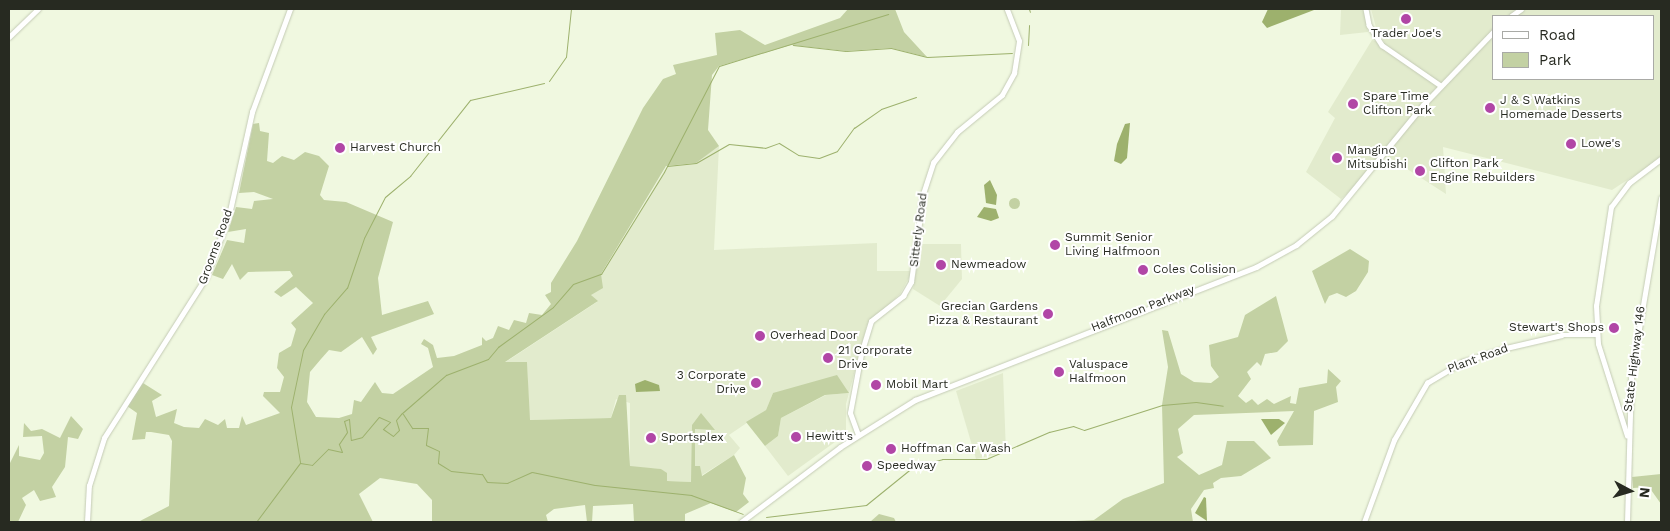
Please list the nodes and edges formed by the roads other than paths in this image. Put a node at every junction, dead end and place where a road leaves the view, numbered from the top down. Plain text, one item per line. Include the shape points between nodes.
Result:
1 (38, 9) edge
2 (290, 9) edge
3 (1008, 9) edge
4 (1366, 9) edge
5 (1492, 33) edge
6 (9, 37) edge
7 (1440, 85) junction
8 (1661, 159) edge
9 (1661, 198) edge
10 (1596, 335) junction
11 (858, 435) junction
12 (1627, 436) junction
13 (87, 522) edge
14 (741, 522) edge
15 (1364, 522) edge
16 (1627, 522) edge

1 - 6 street
2 - 13 street, Grooms Road via 252,112 229,215 207,276 104,438 89,486
3 - 11 street, Sitterly Road via 1018,41 1014,74 1002,95 957,132 933,162 923,194 911,282 903,296 871,321 863,347 850,413
4 - 7 street via 1369,25 1382,45
5 - 7 main road, Halfmoon Parkway
7 - 11 main road, Halfmoon Parkway via 1332,216 1292,248 1256,267 958,381 915,400
8 - 10 street via 1629,183 1611,206 1596,306
9 - 12 main road, State Highway 146 via 1635,347
10 - 12 street
10 - 15 street, Plant Road via 1562,335 1506,348 1462,362 1427,383 1394,440
11 - 14 main road, Halfmoon Parkway
12 - 16 main road, State Highway 146

